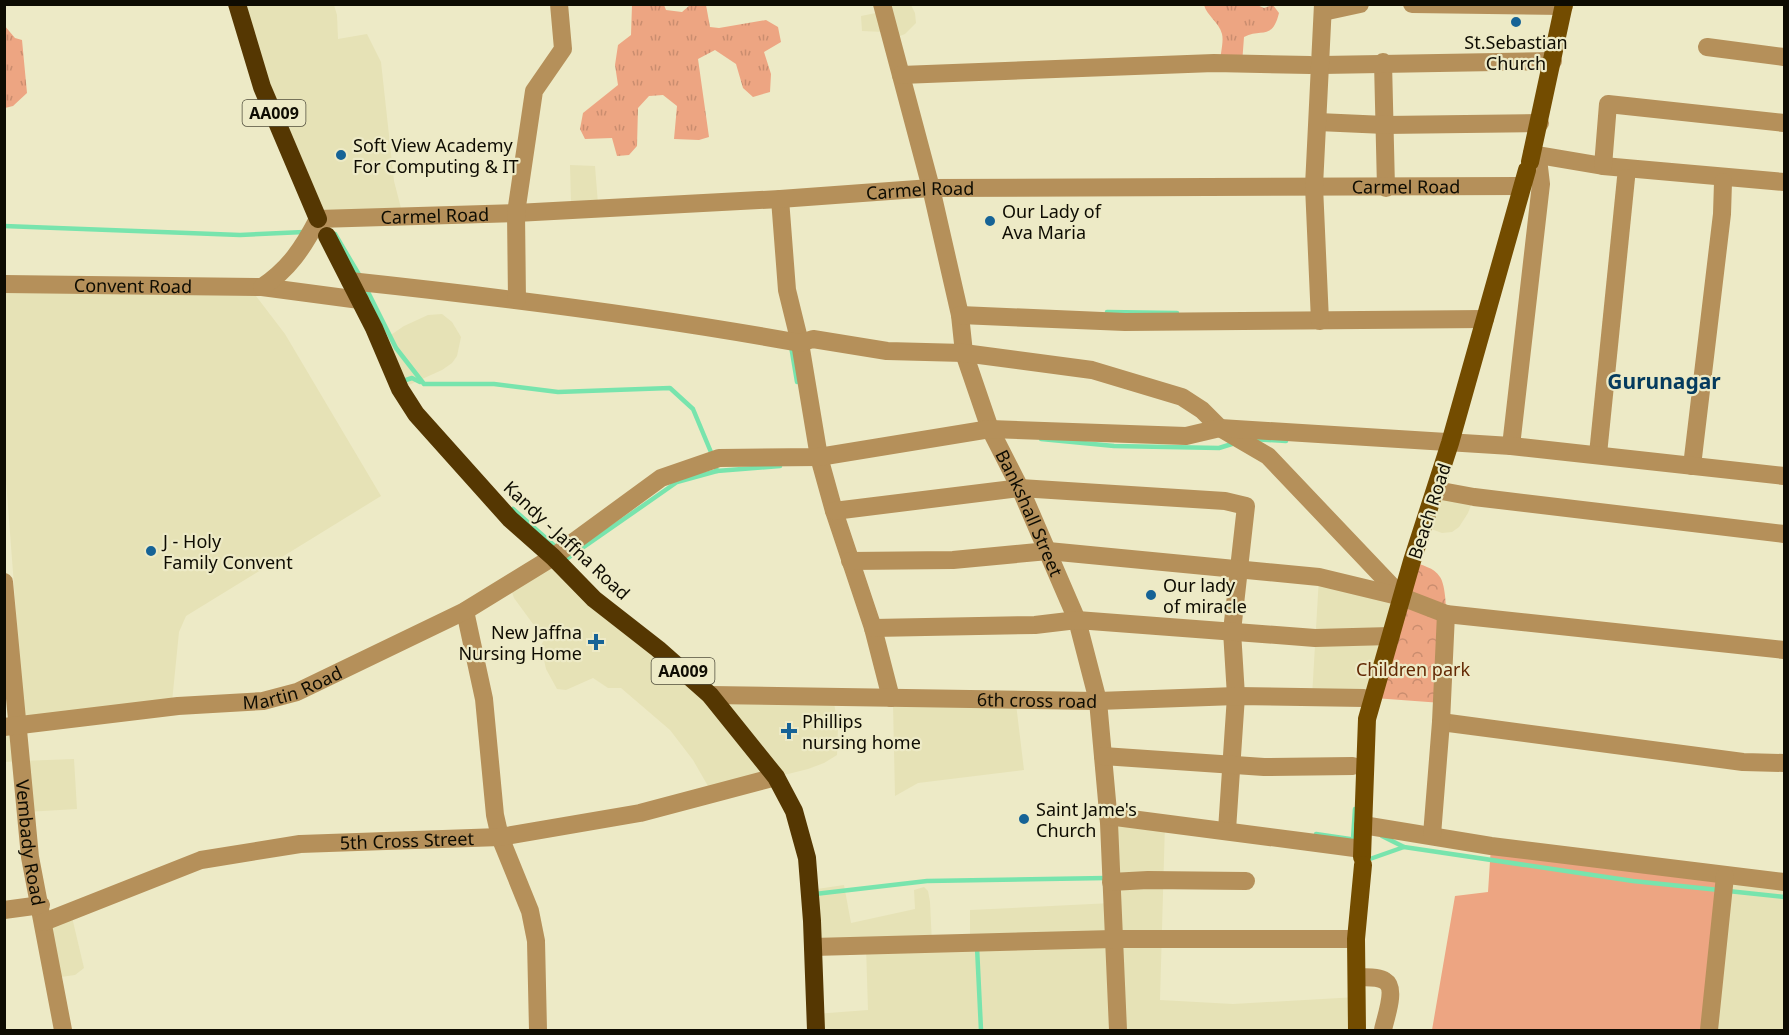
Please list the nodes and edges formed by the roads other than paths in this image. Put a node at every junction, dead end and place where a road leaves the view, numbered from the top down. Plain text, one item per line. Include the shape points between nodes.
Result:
1 (237, 4) edge
2 (559, 4) edge
3 (882, 4) edge
4 (1360, 4) edge
5 (1412, 4) edge
6 (1430, 5) edge
7 (1564, 5) edge
8 (1323, 8) edge
9 (1707, 47) dead end
10 (1785, 57) edge
11 (1383, 62) junction
12 (1553, 62) junction
13 (1316, 65) junction
14 (901, 75) junction
15 (1318, 122) junction
16 (1540, 123) junction
17 (1785, 123) edge
18 (1384, 125) junction
19 (1603, 166) junction
20 (1528, 168) junction
21 (1626, 178) dead end
22 (1723, 182) dead end
23 (1785, 182) edge
24 (1314, 186) junction
25 (931, 188) junction
26 (1386, 188) junction
27 (780, 199) junction
28 (516, 213) junction
29 (318, 219) junction
30 (327, 236) dead end
31 (350, 281) junction
32 (4, 284) edge
33 (262, 287) junction
34 (360, 300) junction
35 (517, 300) junction
36 (960, 315) junction
37 (1485, 319) junction
38 (1320, 321) junction
39 (800, 343) junction
40 (964, 353) junction
41 (1220, 428) junction
42 (990, 429) junction
43 (1450, 443) junction
44 (1511, 446) junction
45 (1598, 454) junction
46 (819, 457) junction
47 (1692, 466) junction
48 (1785, 476) edge
49 (1020, 488) junction
50 (1436, 490) junction
51 (834, 511) junction
52 (1785, 534) edge
53 (1048, 551) junction
54 (553, 557) junction
55 (850, 561) junction
56 (1238, 570) junction
57 (4, 582) edge
58 (1402, 597) junction
59 (465, 611) junction
60 (1446, 614) junction
61 (1077, 620) junction
62 (873, 628) junction
63 (1232, 631) junction
64 (1391, 636) junction
65 (1785, 650) edge
66 (710, 695) junction
67 (1236, 696) junction
68 (891, 698) junction
69 (1364, 698) dead end
70 (1098, 701) junction
71 (1441, 722) junction
72 (11, 727) edge
73 (1103, 756) junction
74 (1785, 763) edge
75 (1232, 765) junction
76 (1358, 766) junction
77 (776, 777) junction
78 (1108, 816) junction
79 (1363, 825) junction
80 (1227, 830) junction
81 (1432, 835) junction
82 (500, 837) junction
83 (1362, 857) junction
84 (1725, 876) junction
85 (1246, 881) dead end
86 (1111, 882) junction
87 (1785, 882) edge
88 (4, 910) edge
89 (42, 914) junction
90 (1113, 939) junction
91 (1356, 939) junction
92 (813, 947) junction
93 (1357, 977) junction
94 (63, 1030) edge
95 (538, 1030) edge
96 (816, 1030) edge
97 (1118, 1030) edge
98 (1356, 1030) edge
99 (1383, 1030) edge
100 (1709, 1030) edge

1 - 29 highway, AA009 via 262,87
2 - 28 street via 563,49 534,91
3 - 14 street, Bankshall Street
4 - 8 street
5 - 6 street
6 - 7 street
7 - 12 main road, Beach Road
8 - 13 street
9 - 10 street
11 - 12 street
11 - 13 street
11 - 18 street
12 - 16 main road, Beach Road
13 - 14 street via 1214,63
13 - 15 street
14 - 25 street, Bankshall Street
15 - 18 street
15 - 24 street
16 - 18 street
16 - 20 main road, Beach Road
17 - 19 street via 1608,104
18 - 26 street
19 - 20 street, Carmel Road
19 - 23 street, Carmel Road
20 - 26 street, Carmel Road
20 - 37 main road, Beach Road
20 - 44 street via 1539,167 1541,184
21 - 45 street
22 - 47 street
24 - 25 street, Carmel Road
24 - 26 street, Carmel Road
24 - 38 street
25 - 27 street, Carmel Road
25 - 36 street, Bankshall Street
27 - 28 street, Carmel Road
27 - 39 street via 787,290
28 - 29 street, Carmel Road
28 - 35 street
29 - 33 street via 294,259
30 - 31 highway, Kandy - Jaffna Road / AA009
31 - 34 highway, Kandy - Jaffna Road / AA009
31 - 35 street
32 - 33 street, Convent Road
33 - 34 street, Convent Road
34 - 54 highway, Kandy - Jaffna Road / AA009 via 416,414 510,519
35 - 39 street via 699,324
36 - 38 street via 1125,322
36 - 40 street, Bankshall Street
37 - 38 street
37 - 43 main road, Beach Road
39 - 40 street via 813,339 887,351
39 - 46 street
40 - 41 street via 1092,370 1182,397
40 - 42 street, Bankshall Street
41 - 42 street, Martin Road via 1186,436
41 - 43 street, Martin Road
41 - 58 street via 1268,456
42 - 46 street, Martin Road
42 - 49 street, Bankshall Street
43 - 44 street, Martin Road
43 - 50 main road, Beach Road
44 - 45 street, Martin Road
45 - 47 street, Martin Road
46 - 51 street
46 - 54 street, Martin Road via 719,458 662,478
47 - 48 street, Martin Road
49 - 51 street
49 - 53 street, Bankshall Street
49 - 56 street via 1225,501 1246,506
50 - 52 street
50 - 58 main road, Beach Road
51 - 55 street
53 - 55 street via 953,560
53 - 56 street
53 - 61 street, Bankshall Street
54 - 59 street, Martin Road
54 - 66 highway, Kandy - Jaffna Road / AA009 via 594,599
55 - 62 street
56 - 58 street via 1319,577
56 - 63 street
57 - 72 street, Vembady Road
58 - 60 street
58 - 64 main road, Beach Road
59 - 72 street, Martin Road via 297,692 263,701 178,706
59 - 82 street via 484,699 491,789
60 - 65 street
60 - 71 street
61 - 62 street via 1035,625
61 - 63 street
61 - 70 street, Bankshall Street
62 - 68 street
63 - 64 street via 1315,638
63 - 67 street
64 - 76 main road, Beach Road
66 - 68 street, 6th cross road
66 - 77 highway, Kandy - Jaffna Road / AA009
67 - 69 street, 6th cross road
67 - 70 street, 6th cross road
67 - 75 street
68 - 70 street, 6th cross road
70 - 73 street, Bankshall Street
71 - 74 street via 1743,762
71 - 81 street
72 - 89 street, Vembady Road
73 - 75 street
73 - 78 street, Bankshall Street
75 - 76 street
75 - 80 street
76 - 79 main road, Beach Road
77 - 82 street, 5th Cross Street via 640,813
77 - 92 highway, Kandy - Jaffna Road / AA009 via 794,811 804,842
78 - 80 street
78 - 86 street, Bankshall Street
79 - 81 street
79 - 83 main road, Beach Road
80 - 83 street
81 - 84 street
82 - 89 street, 5th Cross Street via 300,844 201,860
82 - 95 street via 520,883 534,931
83 - 91 main road, Beach Road
84 - 87 street
84 - 100 street
85 - 86 street
86 - 90 street, Bankshall Street
88 - 89 street, 5th Cross Street
89 - 94 street, Vembady Road
90 - 91 street
90 - 92 street
90 - 97 street, Bankshall Street
91 - 93 main road, Beach Road
92 - 96 highway, Kandy - Jaffna Road / AA009
93 - 98 main road, Beach Road
93 - 99 street via 1383,979 1388,984

